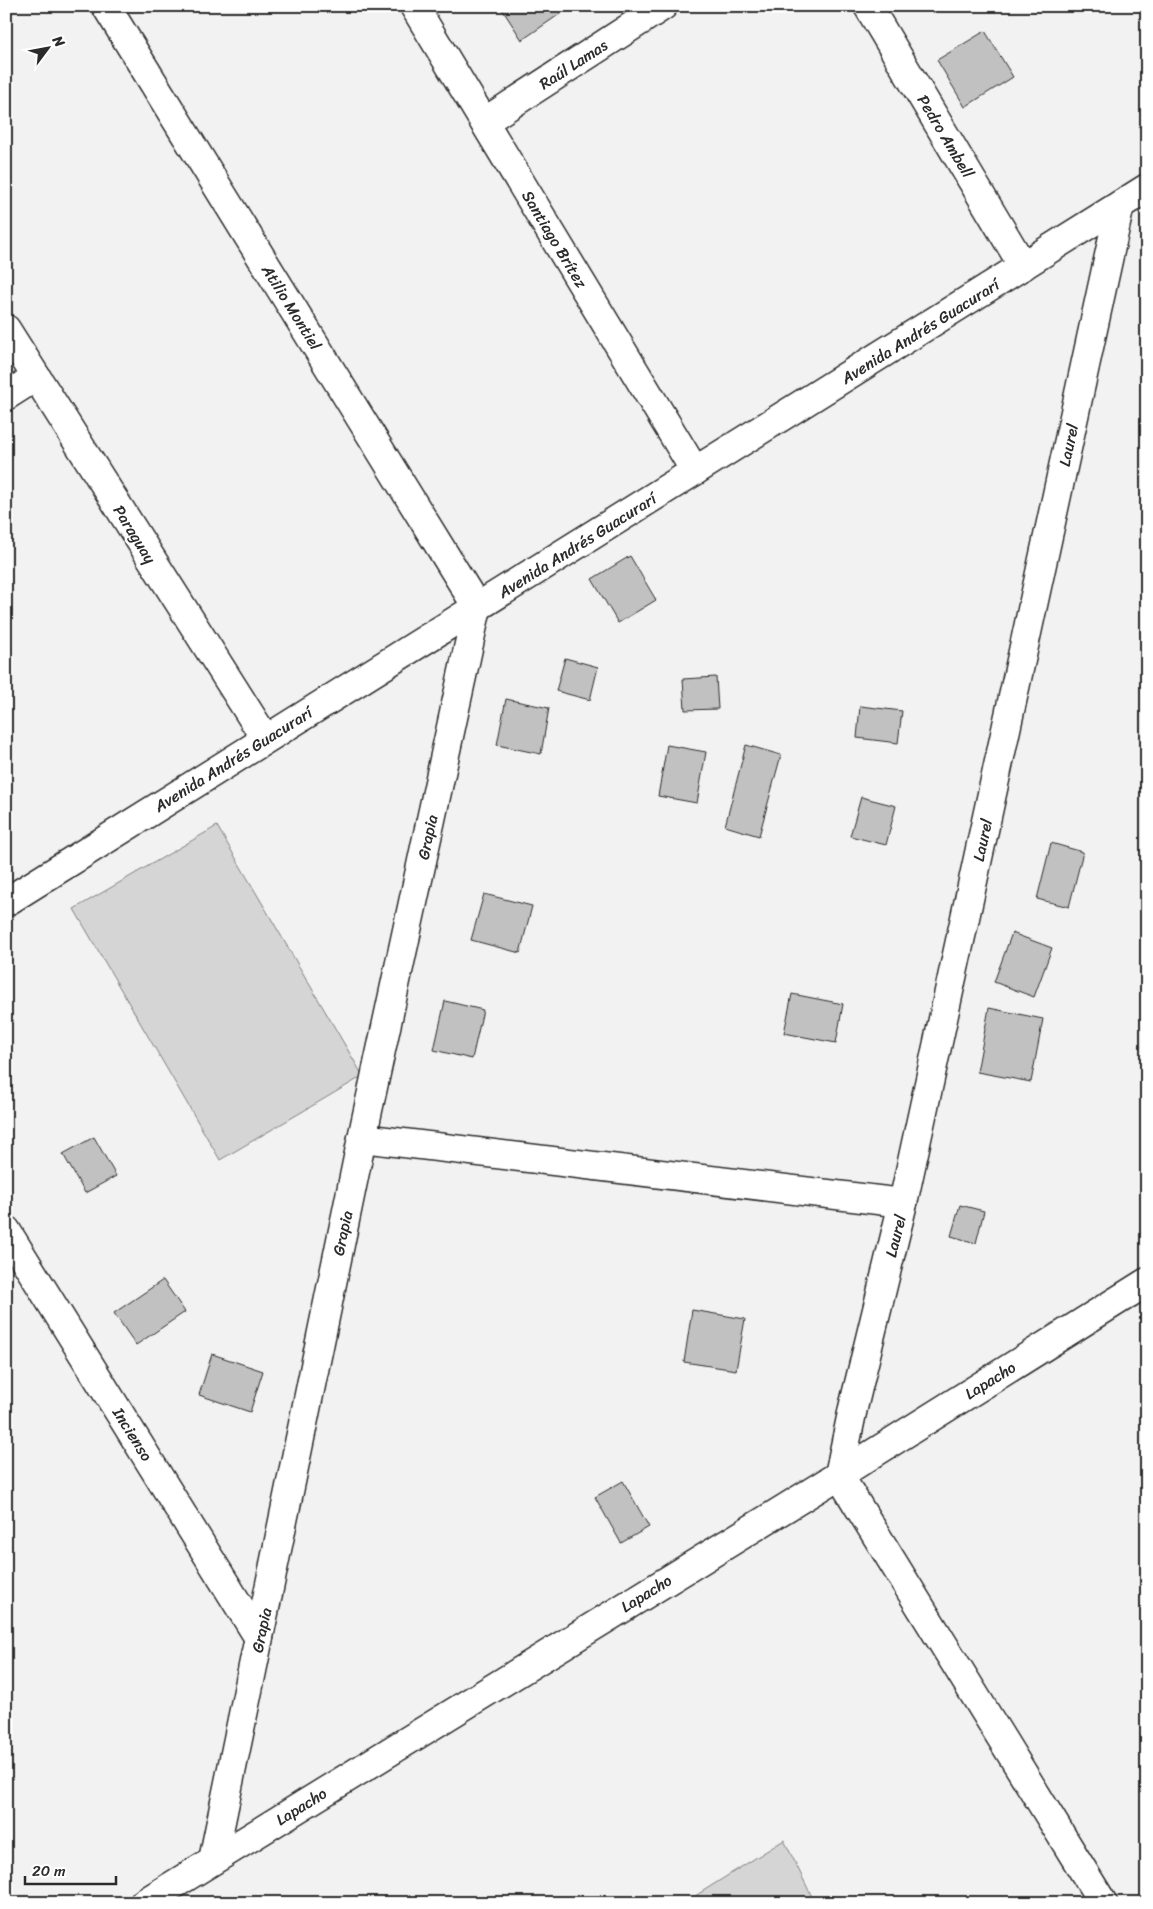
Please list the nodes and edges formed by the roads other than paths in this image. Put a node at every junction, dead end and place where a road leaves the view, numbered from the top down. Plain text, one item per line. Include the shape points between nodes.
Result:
1 (106, 6) edge
2 (414, 6) edge
3 (663, 6) edge
4 (868, 6) edge
5 (484, 122) junction
6 (1147, 188) edge
7 (1120, 205) junction
8 (1024, 266) junction
9 (6, 328) edge
10 (36, 377) junction
11 (6, 396) edge
12 (695, 471) junction
13 (477, 607) junction
14 (265, 738) junction
15 (6, 902) edge
16 (362, 1138) junction
17 (903, 1203) junction
18 (6, 1230) edge
19 (1147, 1282) edge
20 (839, 1475) junction
21 (259, 1638) junction
22 (213, 1860) junction
23 (144, 1903) edge
24 (1103, 1903) edge

1 - 13 street, Atilio Montiel
2 - 5 street, Santiago Brítez
3 - 5 street, Raúl Lamas
4 - 8 street, Pedro Ambell
5 - 12 street, Santiago Brítez
6 - 7 street, Avenida Andrés Guacurarí
7 - 8 street, Avenida Andrés Guacurarí
7 - 17 street, Laurel
8 - 12 street, Avenida Andrés Guacurarí
9 - 10 street, Paraguay
10 - 11 street
10 - 14 street, Paraguay
12 - 13 street, Avenida Andrés Guacurarí
13 - 14 street, Avenida Andrés Guacurarí
13 - 16 street, Grapia
14 - 15 street, Avenida Andrés Guacurarí
16 - 17 street
16 - 21 street, Grapia
17 - 20 street, Laurel
18 - 21 street, Incienso
19 - 20 street, Lapacho
20 - 22 street, Lapacho
20 - 24 street
21 - 22 street, Grapia
22 - 23 street, Lapacho

